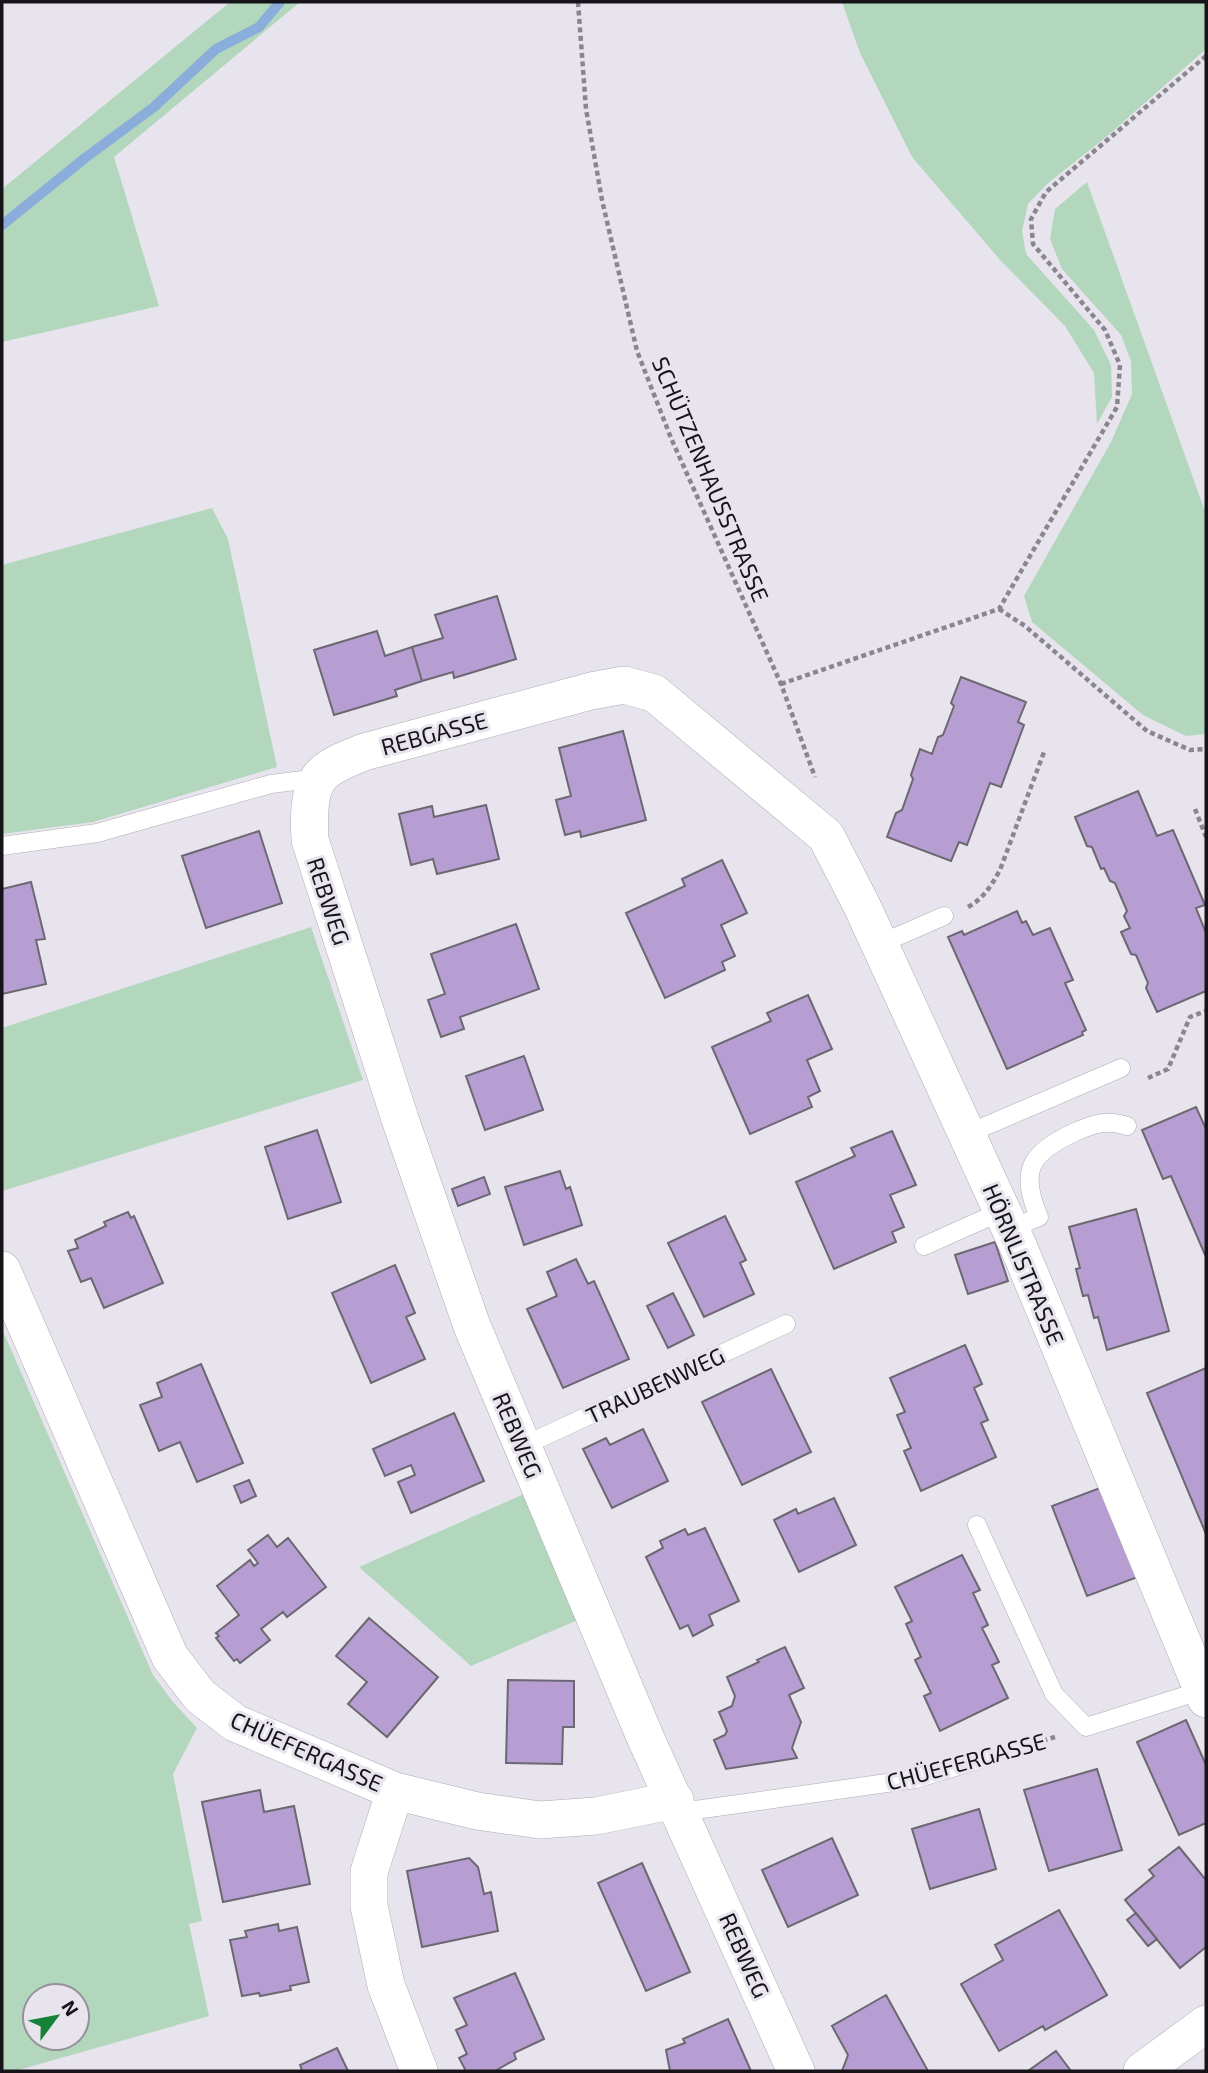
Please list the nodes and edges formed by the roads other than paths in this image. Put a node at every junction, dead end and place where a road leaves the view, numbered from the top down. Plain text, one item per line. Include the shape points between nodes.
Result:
1 (319, 778) junction
2 (826, 836) joint
3 (2, 846) edge
4 (944, 916) road end
5 (880, 944) junction
6 (1121, 1068) dead end
7 (1127, 1126) dead end
8 (967, 1134) junction
9 (1006, 1220) junction
10 (924, 1247) dead end
11 (2, 1270) edge
12 (786, 1324) dead end
13 (523, 1446) junction
14 (976, 1525) dead end
15 (1205, 1695) edge
16 (986, 1758) road end
17 (395, 1791) junction
18 (678, 1806) junction
19 (1206, 2024) edge
20 (419, 2071) edge
21 (796, 2071) edge
22 (1142, 2071) edge

1 - 2 street, REBGASSE via 364,752 624,685 654,693
1 - 3 lane, REBGASSE via 271,784 97,833
1 - 13 street, REBWEG via 308,811 313,849 472,1326
2 - 5 street, HÖRNLISTRASSE
4 - 5 lane
5 - 8 street, HÖRNLISTRASSE
6 - 8 lane
7 - 9 lane via 1107,1121 1089,1126 1041,1150 1030,1175 1030,1195 1039,1217
8 - 9 street, HÖRNLISTRASSE
9 - 10 lane
9 - 15 street, HÖRNLISTRASSE
11 - 17 street, CHÜEFERGASSE via 177,1667 200,1696 235,1723
12 - 13 lane, TRAUBENWEG
13 - 18 street, REBWEG
14 - 15 lane via 1054,1694 1086,1727
16 - 18 lane, CHÜEFERGASSE via 915,1779
17 - 18 street, CHÜEFERGASSE via 477,1811 540,1820
17 - 20 street via 369,1872 369,1906 386,1985
18 - 21 street, REBWEG
19 - 22 street

